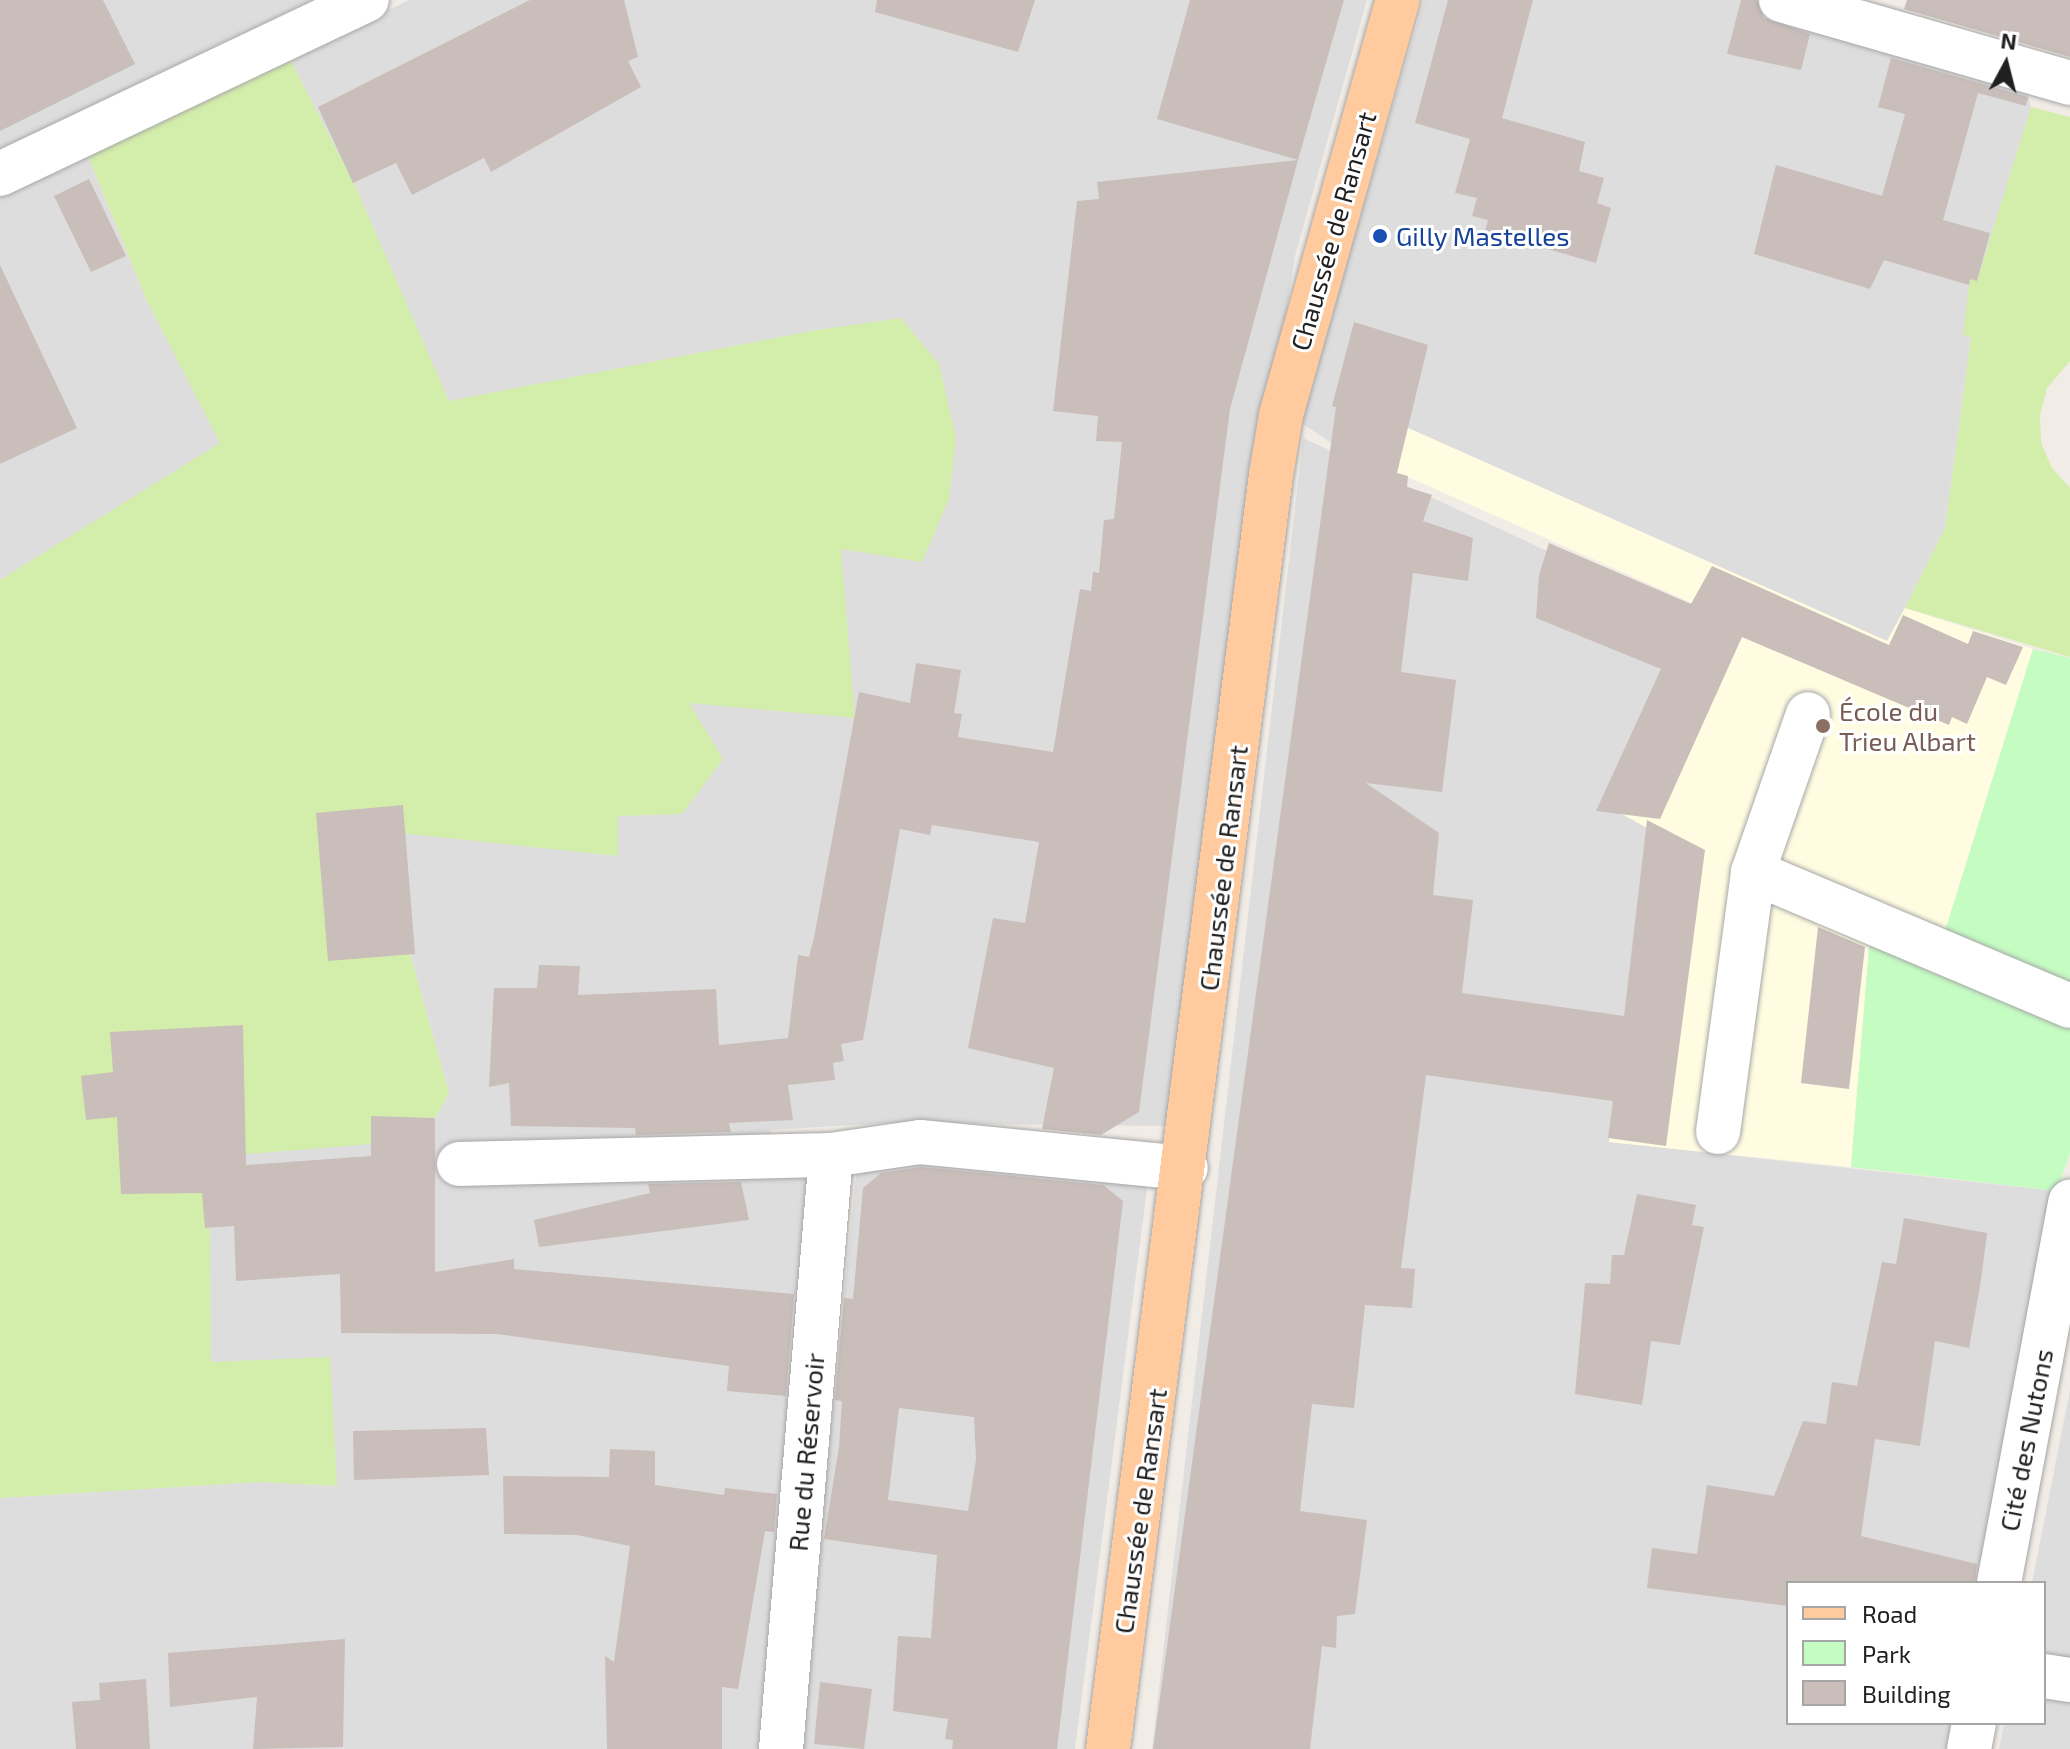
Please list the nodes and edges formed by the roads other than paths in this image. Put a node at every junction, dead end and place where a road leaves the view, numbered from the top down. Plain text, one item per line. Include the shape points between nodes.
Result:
1 (367, 0) edge
2 (1398, 0) edge
3 (1781, 0) edge
4 (2070, 83) edge
5 (0, 174) edge
6 (1808, 714) dead end
7 (1753, 872) junction
8 (2070, 1006) edge
9 (1718, 1132) dead end
10 (831, 1155) junction
11 (459, 1164) dead end
12 (1186, 1168) junction
13 (2070, 1202) edge
14 (1999, 1581) edge
15 (2046, 1676) edge
16 (2070, 1680) edge
17 (1974, 1725) edge
18 (781, 1749) edge
19 (1108, 1749) edge
20 (1969, 1749) edge

1 - 5 street
2 - 12 main road, Chaussée de Ransart via 1281,415
3 - 4 street
6 - 7 street
7 - 8 street
7 - 9 street
10 - 11 street
10 - 12 street via 920,1142
10 - 18 street, Rue du Réservoir
12 - 19 main road, Chaussée de Ransart
13 - 14 street, Cité des Nutons
15 - 16 street
17 - 20 street

